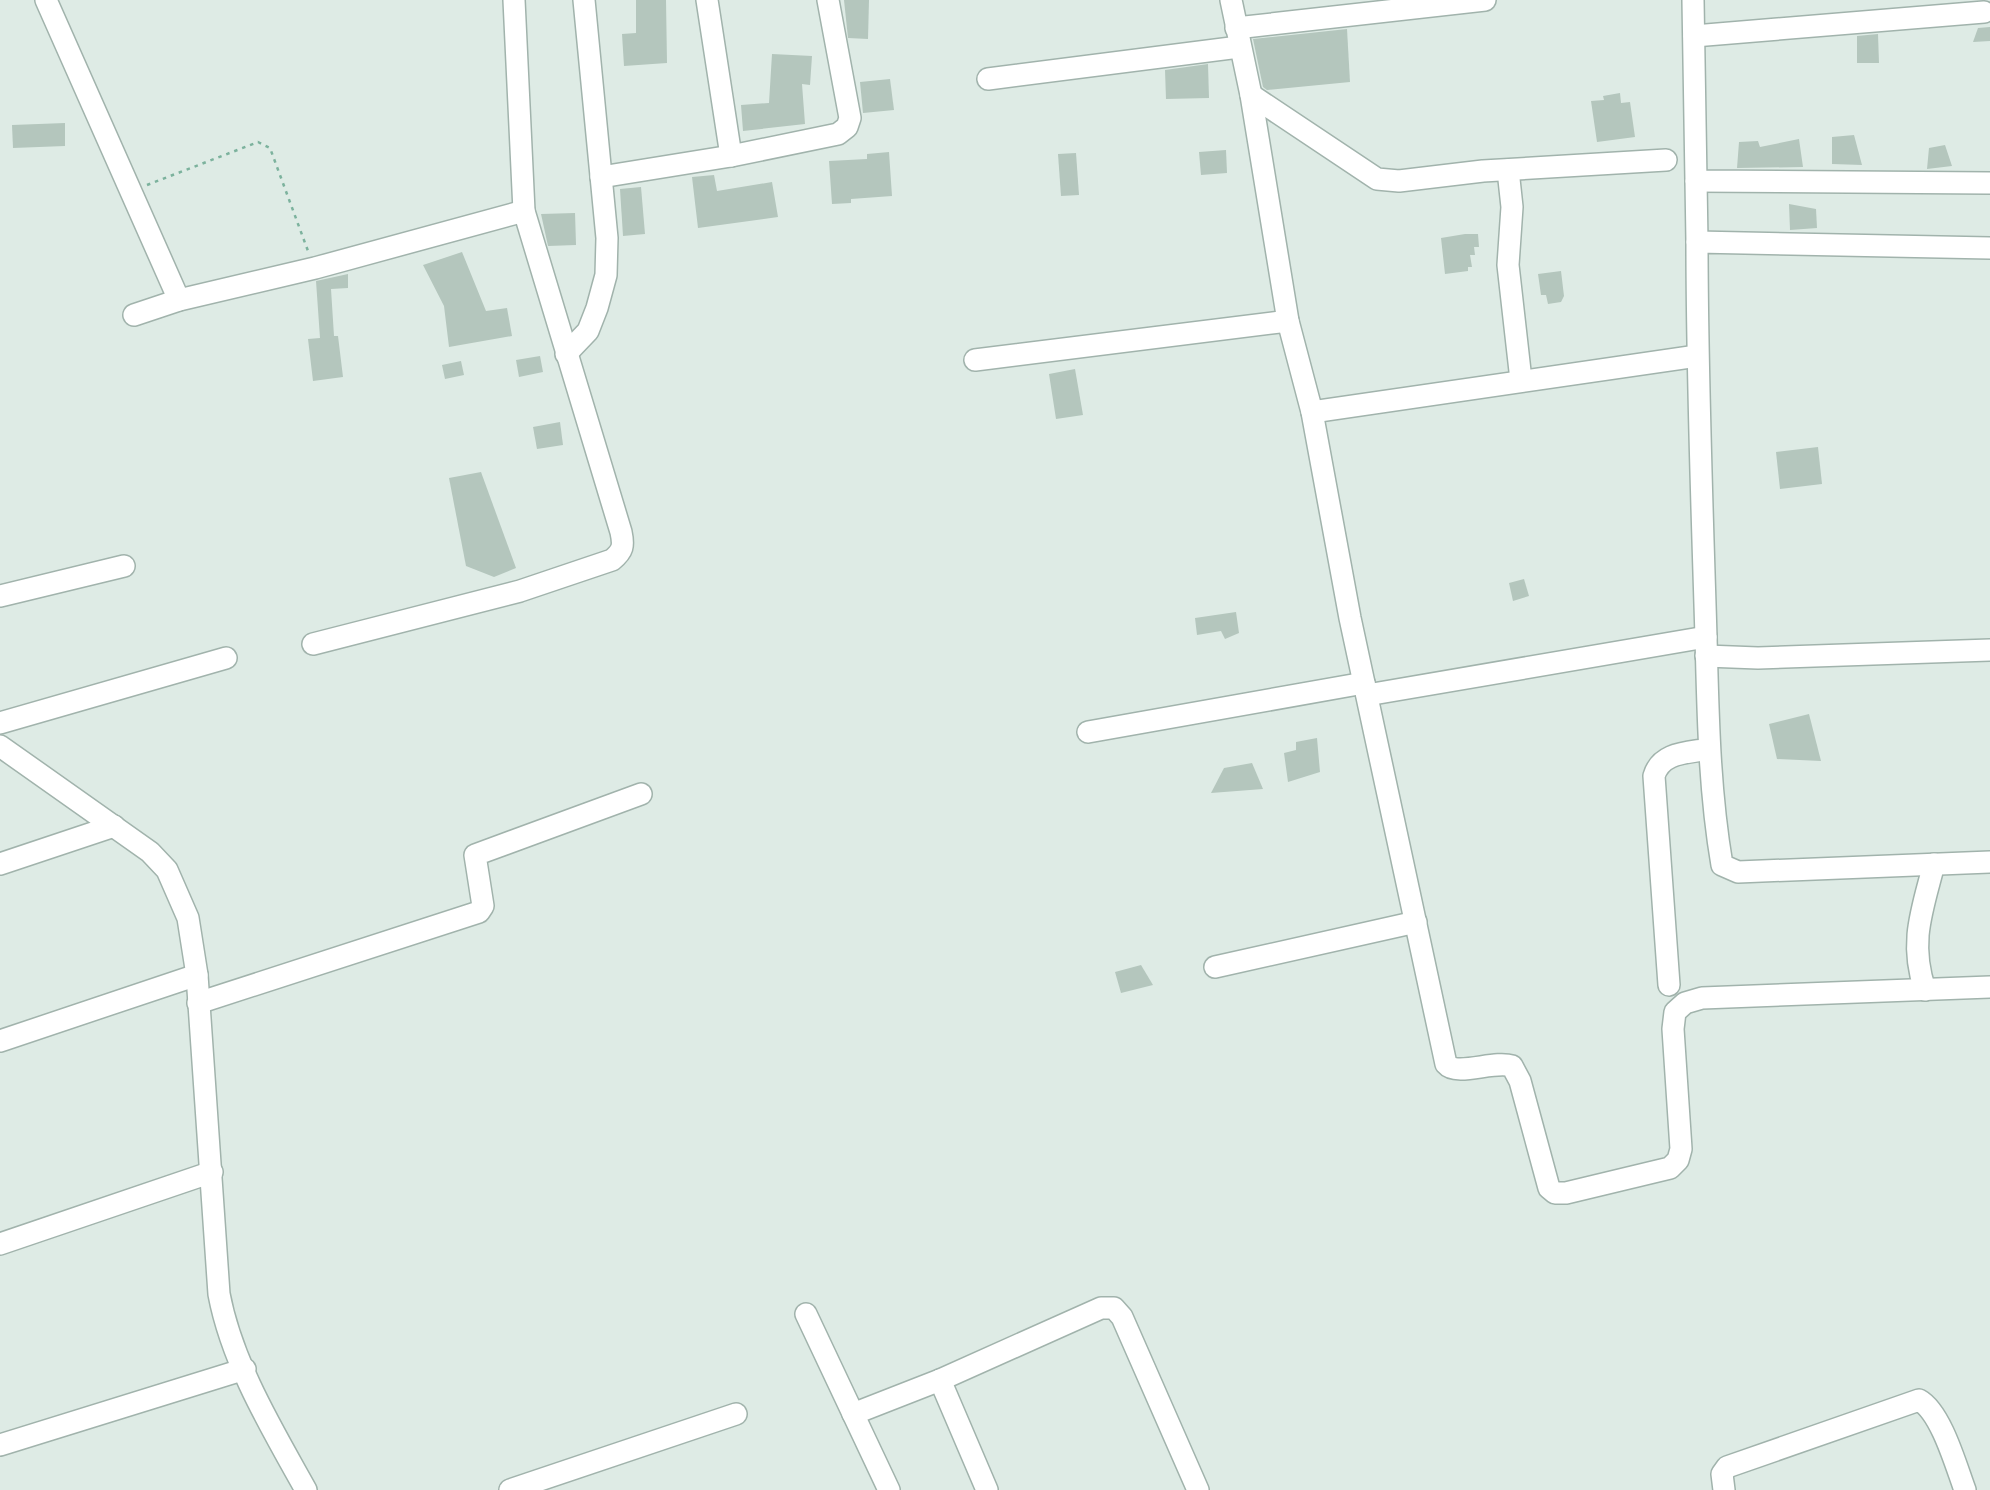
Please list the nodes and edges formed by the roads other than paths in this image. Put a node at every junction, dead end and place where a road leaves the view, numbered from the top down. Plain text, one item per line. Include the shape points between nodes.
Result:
1 (46, 0) edge
2 (514, 0) edge
3 (583, 0) edge
4 (707, 0) edge
5 (828, 0) edge
6 (1231, 0) edge
7 (1486, 0) edge
8 (1693, 0) edge
9 (1984, 12) dead end
10 (1694, 36) junction
11 (1237, 38) junction
12 (988, 79) dead end
13 (1251, 95) junction
14 (731, 156) junction
15 (1666, 160) dead end
16 (1508, 170) junction
17 (601, 177) junction
18 (1696, 181) junction
19 (1990, 183) edge
20 (524, 211) junction
21 (1697, 242) junction
22 (1990, 248) edge
23 (178, 300) junction
24 (134, 314) dead end
25 (1288, 321) junction
26 (566, 354) junction
27 (1697, 356) junction
28 (975, 360) dead end
29 (1521, 380) junction
30 (1312, 412) junction
31 (124, 566) dead end
32 (0, 596) edge
33 (313, 644) dead end
34 (1706, 647) junction
35 (1990, 650) edge
36 (226, 658) dead end
37 (1366, 689) junction
38 (0, 723) edge
39 (1088, 732) dead end
40 (0, 746) edge
41 (1709, 750) junction
42 (641, 794) dead end
43 (114, 826) junction
44 (1990, 862) edge
45 (0, 864) edge
46 (1934, 864) junction
47 (1416, 922) junction
48 (1214, 967) dead end
49 (197, 975) junction
50 (1669, 985) dead end
51 (1990, 987) edge
52 (1925, 990) junction
53 (198, 1003) junction
54 (0, 1041) edge
55 (212, 1172) junction
56 (0, 1244) edge
57 (806, 1314) dead end
58 (245, 1369) junction
59 (940, 1380) junction
60 (736, 1414) dead end
61 (853, 1414) junction
62 (0, 1445) edge
63 (306, 1490) edge
64 (510, 1490) edge
65 (889, 1490) edge
66 (987, 1490) edge
67 (1198, 1490) edge
68 (1724, 1490) edge
69 (1965, 1490) edge

1 - 23 street
2 - 20 street
3 - 17 street
4 - 14 street
5 - 14 street via 850,118 847,127 838,134
6 - 11 street
7 - 11 street
8 - 10 street
9 - 10 street
10 - 18 street
11 - 12 street
11 - 13 street
13 - 16 street via 1377,179 1399,181
13 - 25 street
14 - 17 street
15 - 16 street
16 - 29 street via 1512,207 1508,265
17 - 26 street via 606,275 588,331
18 - 19 street
18 - 21 street
20 - 23 street
20 - 26 street
21 - 22 street
21 - 27 street
23 - 24 street
25 - 28 street
25 - 30 street
26 - 33 street via 621,532 621,552 612,560 520,591
27 - 29 street
27 - 34 street
29 - 30 street
30 - 37 street
31 - 32 street
34 - 35 street via 1758,657
34 - 37 street
34 - 41 street
36 - 38 street
37 - 39 street
37 - 47 street
40 - 43 street
41 - 46 street via 1716,829 1723,865 1729,870
41 - 50 street via 1668,757 1658,764 1654,776
42 - 53 street via 475,855 479,912
43 - 45 street
43 - 49 street via 167,870 188,918
44 - 46 street
46 - 52 street via 1915,945
47 - 48 street
47 - 52 street via 1446,1064 1457,1070 1503,1063 1517,1072 1543,1172 1555,1193 1670,1168 1678,1160 1673,1029 1675,1012 1685,1003 1734,996
49 - 53 street
49 - 54 street
51 - 52 street
53 - 55 street
55 - 56 street
55 - 58 street via 219,1294 231,1340
57 - 61 street
58 - 62 street
58 - 63 street
59 - 61 street
59 - 66 street
59 - 67 street via 1101,1308 1114,1308
60 - 64 street
61 - 65 street
68 - 69 street via 1722,1474 1727,1467 1919,1399 1937,1422

